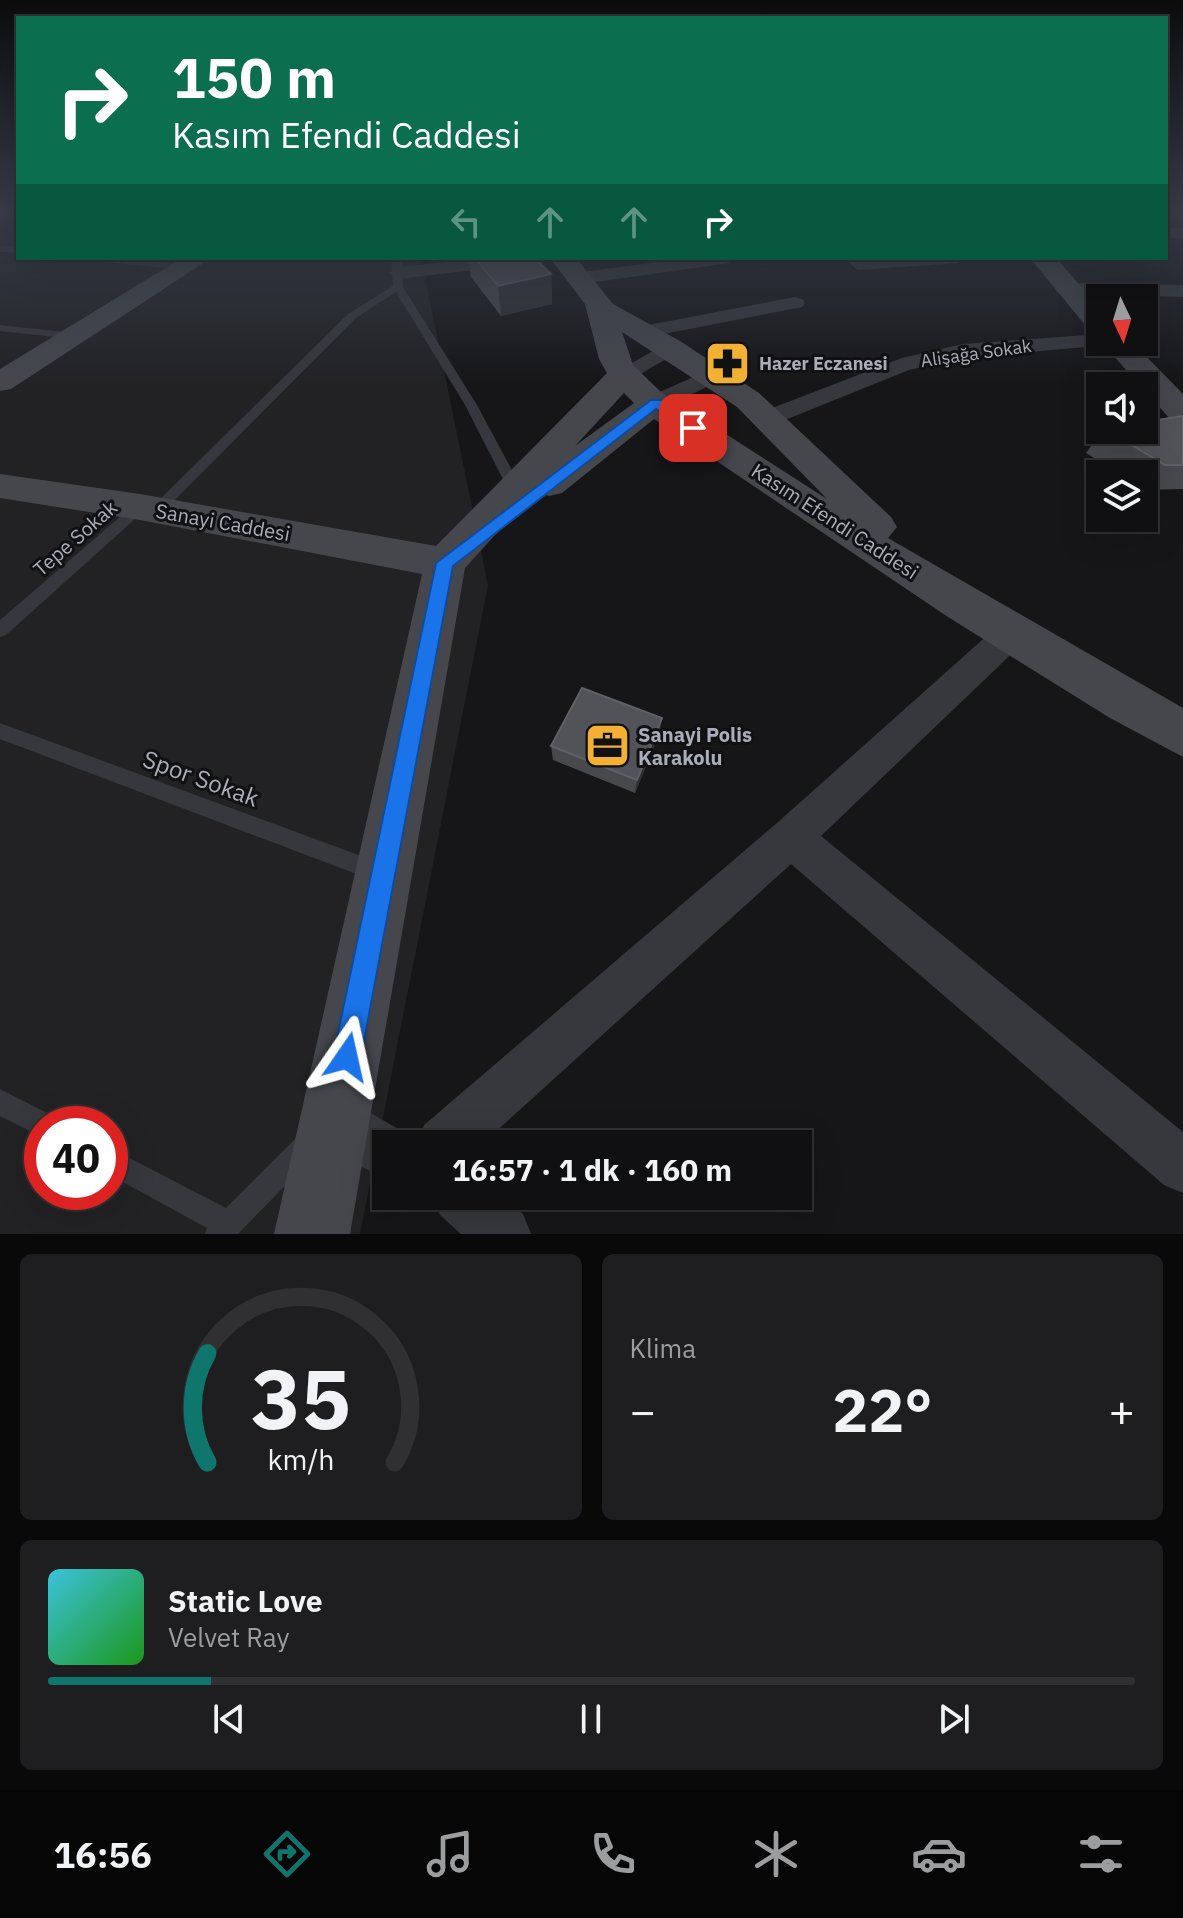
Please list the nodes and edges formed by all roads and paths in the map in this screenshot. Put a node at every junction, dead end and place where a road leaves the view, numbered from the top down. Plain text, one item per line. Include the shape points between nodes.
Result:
1 (181, 269) edge
2 (437, 269) edge
3 (573, 269) edge
4 (651, 269) edge
5 (1050, 269) edge
6 (397, 273) edge
7 (582, 278) junction
8 (777, 282) dead end
9 (1065, 289) junction
10 (1183, 291) edge
11 (602, 309) junction
12 (1086, 311) edge
13 (0, 328) edge
14 (643, 332) junction
15 (74, 336) junction
16 (1086, 341) edge
17 (670, 347) junction
18 (1131, 356) edge
19 (624, 374) junction
20 (714, 375) junction
21 (0, 382) edge
22 (1176, 399) edge
23 (656, 402) junction
24 (766, 419) junction
25 (0, 486) edge
26 (515, 489) junction
27 (149, 509) junction
28 (445, 563) junction
29 (948, 594) junction
30 (0, 630) edge
31 (1012, 633) junction
32 (0, 731) edge
33 (1183, 734) edge
34 (791, 837) junction
35 (384, 874) junction
36 (0, 1102) edge
37 (24, 1115) edge
38 (335, 1118) junction
39 (459, 1130) edge
40 (372, 1143) edge
41 (1183, 1166) edge
42 (128, 1172) edge
43 (475, 1210) edge
44 (223, 1229) edge
45 (312, 1234) edge
46 (503, 1234) edge

1 - 15 street
2 - 6 street
3 - 7 street, Kasım Efendi Caddesi
4 - 7 street
5 - 9 street
6 - 26 lane
6 - 27 lane, Tepe Sokak
7 - 11 street, Kasım Efendi Caddesi
8 - 14 street via 795,303
9 - 10 street
9 - 12 street
11 - 14 street, Kasım Efendi Caddesi
11 - 19 street, Kasım Efendi Caddesi via 613,356
13 - 15 lane
14 - 17 street, Kasım Efendi Caddesi
15 - 21 street
16 - 24 street, Alişağa Sokak via 963,351 902,365
17 - 19 street
17 - 20 street, Kasım Efendi Caddesi
18 - 22 street
19 - 23 street, Kasım Efendi Caddesi
19 - 26 street
20 - 23 street
20 - 24 street, Kasım Efendi Caddesi
23 - 28 street
23 - 29 street, Kasım Efendi Caddesi
24 - 29 street, Kasım Efendi Caddesi
25 - 27 street, Sanayi Caddesi
26 - 28 street
27 - 28 street, Sanayi Caddesi
27 - 30 lane, Tepe Sokak
28 - 35 street
29 - 31 street, Kasım Efendi Caddesi
31 - 33 street, Kasım Efendi Caddesi
31 - 34 street
32 - 35 lane, Spor Sokak
34 - 39 street
34 - 41 street
35 - 38 street
36 - 37 lane
38 - 40 street
38 - 44 lane
38 - 45 street
42 - 44 lane
43 - 46 street

